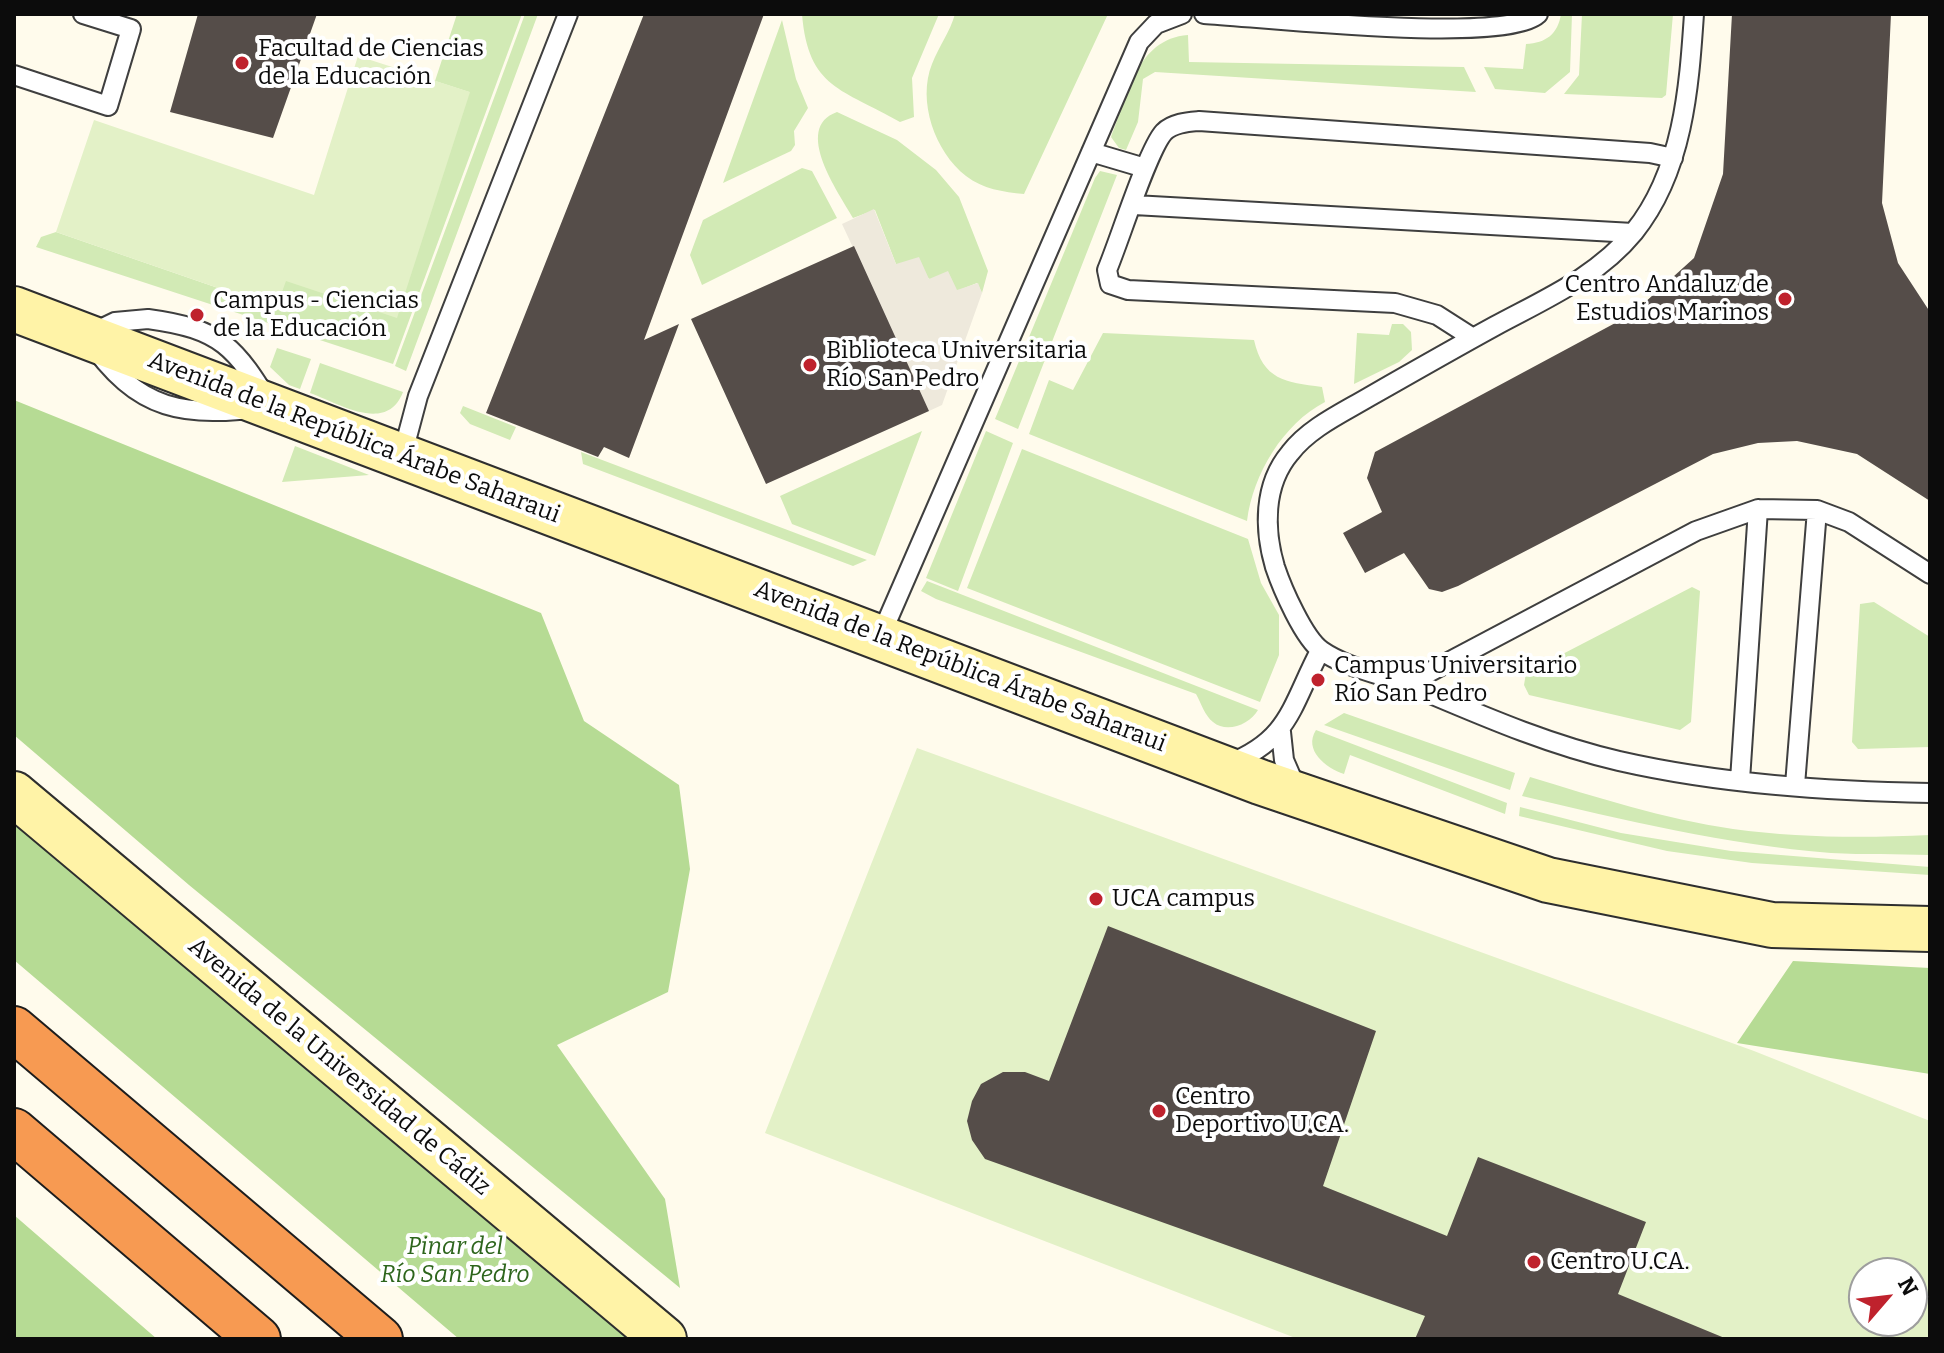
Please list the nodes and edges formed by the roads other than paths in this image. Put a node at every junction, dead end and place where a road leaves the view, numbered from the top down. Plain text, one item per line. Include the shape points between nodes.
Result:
1 (83, 14) edge
2 (568, 14) edge
3 (1182, 14) edge
4 (1204, 14) edge
5 (1538, 14) edge
6 (1694, 14) edge
7 (14, 75) edge
8 (1091, 152) junction
9 (1673, 158) junction
10 (1145, 168) junction
11 (1134, 205) junction
12 (1633, 233) junction
13 (14, 309) edge
14 (1473, 338) junction
15 (402, 456) junction
16 (1758, 509) junction
17 (1817, 510) junction
18 (1930, 574) edge
19 (881, 635) junction
20 (1320, 651) junction
21 (1407, 684) junction
22 (1281, 732) junction
23 (1221, 767) junction
24 (1740, 780) junction
25 (1795, 785) junction
26 (1930, 793) edge
27 (14, 794) edge
28 (1300, 795) junction
29 (1930, 929) edge
30 (14, 1029) edge
31 (14, 1131) edge
32 (258, 1339) edge
33 (380, 1339) edge
34 (664, 1339) edge

1 - 7 lane via 131,29 108,106
2 - 15 lane via 418,396
3 - 8 lane via 1156,24 1139,42
4 - 5 lane via 1460,30 1522,23
6 - 9 lane via 1691,63
8 - 10 lane
8 - 19 lane
9 - 10 lane via 1199,121 1179,123 1164,132
9 - 12 lane via 1662,191
10 - 11 lane
11 - 12 lane
11 - 14 lane via 1107,270 1110,284 1128,290 1395,303 1437,315
12 - 14 lane via 1592,274
13 - 15 street, Avenida de la República Árabe Saharaui
14 - 20 lane via 1331,419 1296,446 1279,470 1266,535 1280,582
15 - 19 street, Avenida de la República Árabe Saharaui
16 - 17 lane
16 - 21 lane via 1696,531
16 - 24 lane
17 - 18 lane via 1849,522
17 - 25 lane
19 - 23 street, Avenida de la República Árabe Saharaui
20 - 21 lane
20 - 22 lane
21 - 24 lane via 1518,731 1605,757
22 - 23 lane via 1264,748
22 - 28 lane via 1284,760
23 - 28 street, Avenida de la República Árabe Saharaui
24 - 25 lane
25 - 26 lane
27 - 34 street, Avenida de la Universidad de Cádiz
28 - 29 street, Avenida de la República Árabe Saharaui via 1548,880 1661,906 1772,925
30 - 33 highway
31 - 32 highway

